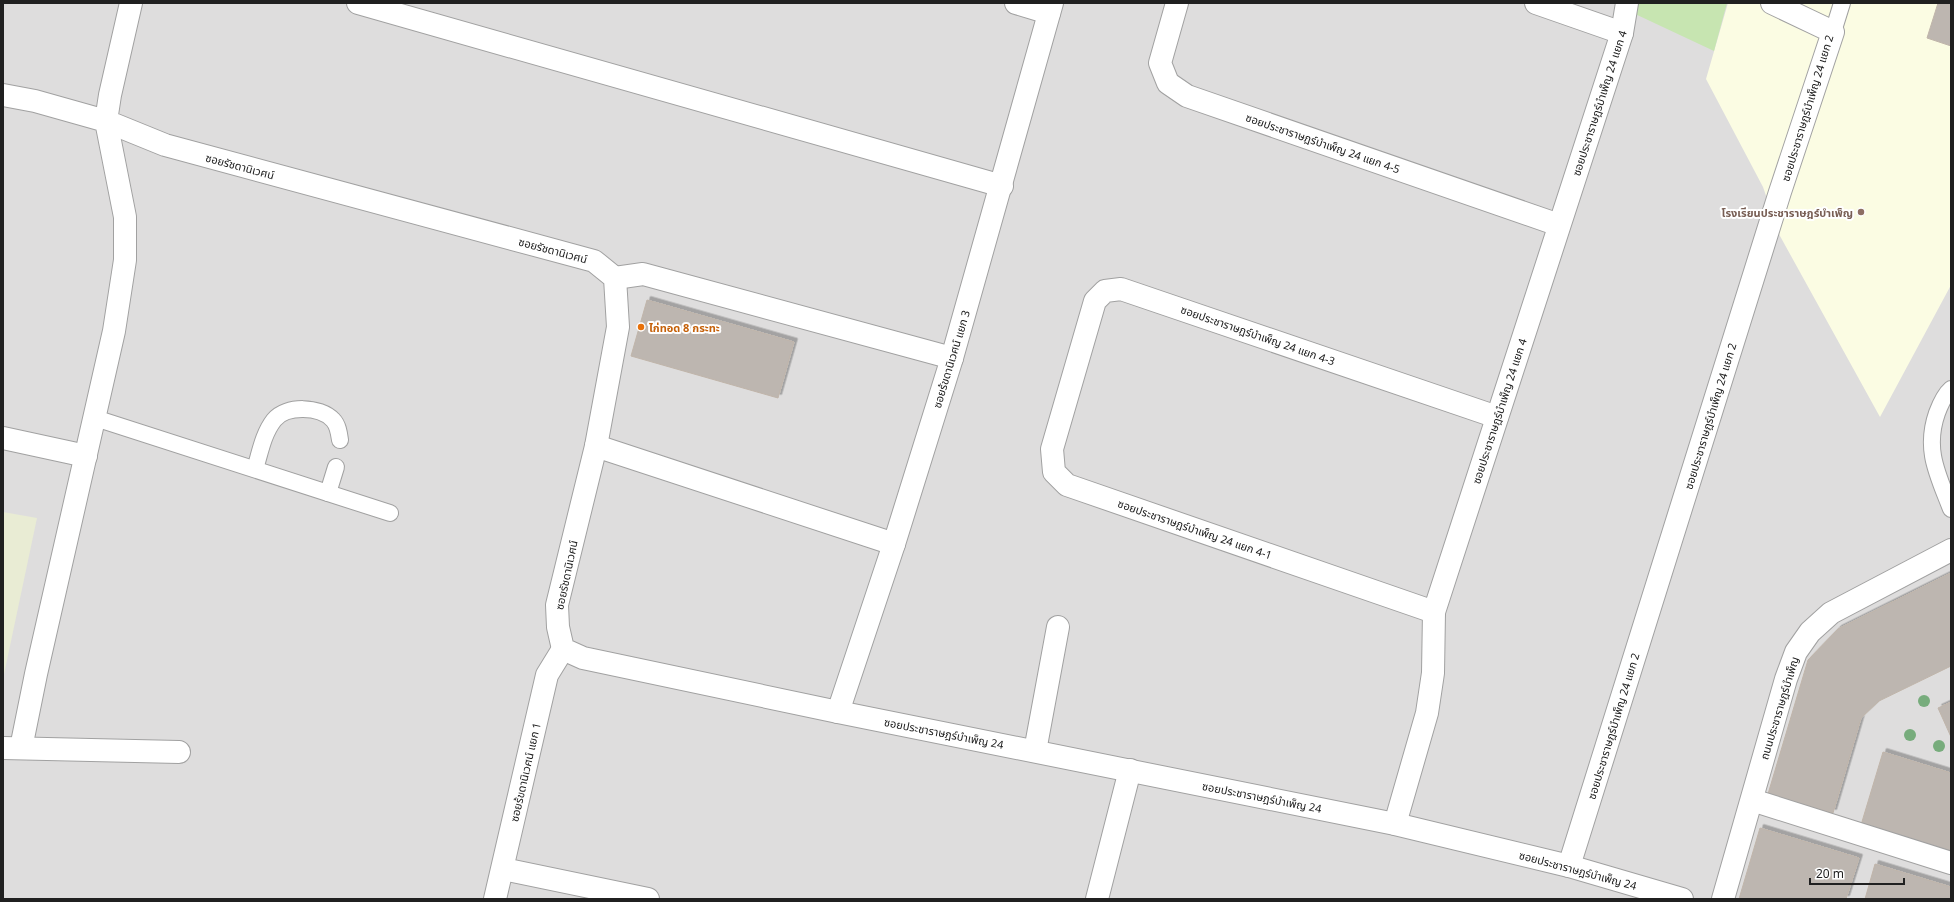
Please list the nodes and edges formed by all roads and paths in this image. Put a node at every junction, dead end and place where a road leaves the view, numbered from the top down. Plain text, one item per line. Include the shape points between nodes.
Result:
1 (130, 3) edge
2 (358, 3) edge
3 (1016, 3) edge
4 (1177, 3) edge
5 (1536, 3) edge
6 (1627, 3) edge
7 (1772, 3) edge
8 (1842, 3) edge
9 (1050, 8) edge
10 (1833, 32) junction
11 (1622, 33) junction
12 (3, 95) edge
13 (106, 121) junction
14 (1002, 186) junction
15 (1560, 224) junction
16 (615, 278) junction
17 (952, 358) junction
18 (1074, 375) joint
19 (1951, 390) edge
20 (1497, 417) junction
21 (95, 418) junction
22 (3, 438) edge
23 (340, 440) dead end
24 (596, 446) junction
25 (86, 456) junction
26 (336, 467) dead end
27 (255, 470) junction
28 (328, 493) junction
29 (1951, 509) edge
30 (390, 513) dead end
31 (894, 544) junction
32 (1951, 550) edge
33 (1434, 612) junction
34 (1058, 627) dead end
35 (563, 649) junction
36 (838, 712) junction
37 (12, 748) edge
38 (1035, 751) junction
39 (179, 752) dead end
40 (1130, 770) junction
41 (1752, 800) junction
42 (1395, 824) junction
43 (1951, 863) edge
44 (1569, 866) junction
45 (503, 869) junction
46 (495, 899) edge
47 (648, 899) edge
48 (1097, 899) edge
49 (1682, 899) edge
50 (1724, 899) edge

1 - 13 street
2 - 14 street
3 - 9 street
4 - 15 street, ซอยประชาราษฎร์บำเพ็ญ 24 แยก 4-5 via 1160,63 1168,82 1187,96
5 - 11 street
6 - 11 street, ซอยประชาราษฎร์บำเพ็ญ 24 แยก 4
7 - 10 street, ซอยประชาราษฎร์บำเพ็ญ 24 แยก 2
8 - 10 lane
9 - 14 street, ซอยร้ขดานิเวศน์ แยก 3
10 - 44 street, ซอยประชาราษฎร์บำเพ็ญ 24 แยก 2 via 1780,192
11 - 15 street, ซอยประชาราษฎร์บำเพ็ญ 24 แยก 4
12 - 13 street, ซอยรัชดานิเวศน์ via 35,101
13 - 16 street, ซอยรัชดานิเวศน์ via 165,145 594,261
13 - 21 street via 125,217 125,260 114,331
14 - 17 street, ซอยร้ขดานิเวศน์ แยก 3
15 - 20 street, ซอยประชาราษฎร์บำเพ็ญ 24 แยก 4
16 - 17 street via 642,274
16 - 24 street, ซอยรัชดานิเวศน์ via 618,327
17 - 31 street, ซอยร้ขดานิเวศน์ แยก 3
18 - 20 street, ซอยประชาราษฎร์บำเพ็ญ 24 แยก 4-3 via 1094,302 1105,291 1121,289
18 - 33 street, ซอยประชาราษฎร์บำเพ็ญ 24 แยก 4-1 via 1052,449 1054,472 1067,485
19 - 29 lane via 1940,403 1931,435 1931,454
20 - 33 street, ซอยประชาราษฎร์บำเพ็ญ 24 แยก 4
21 - 25 street
21 - 27 lane
22 - 25 street
23 - 27 lane via 334,421 327,415 306,410 278,415 267,432
24 - 31 street
24 - 35 street, ซอยรัชดานิเวศน์ via 557,605
25 - 37 street via 36,674
26 - 28 lane
27 - 28 lane
28 - 30 lane
31 - 36 street, ซอยร้ขดานิเวศน์ แยก 3
32 - 41 street, ถนนประชาราษฎร์บำเพ็ญ via 1831,613 1810,632 1796,652 1786,679
33 - 42 street, ซอยประชาราษฎร์บำเพ็ญ 24 แยก 4 via 1433,673 1426,713
34 - 38 street
35 - 36 street via 583,658
35 - 45 street, ซอยร้ขดานิเวศน์ แยก 1 via 547,675
36 - 38 street, ซอยประชาราษฎร์บำเพ็ญ 24
37 - 39 street
38 - 40 street, ซอยประชาราษฎร์บำเพ็ญ 24
40 - 42 street, ซอยประชาราษฎร์บำเพ็ญ 24
40 - 48 street
41 - 43 street
41 - 50 street, ถนนประชาราษฎร์บำเพ็ญ
42 - 44 street, ซอยประชาราษฎร์บำเพ็ญ 24
44 - 49 street, ซอยประชาราษฎร์บำเพ็ญ 24
45 - 46 street, ซอยร้ขดานิเวศน์ แยก 1
45 - 47 street

